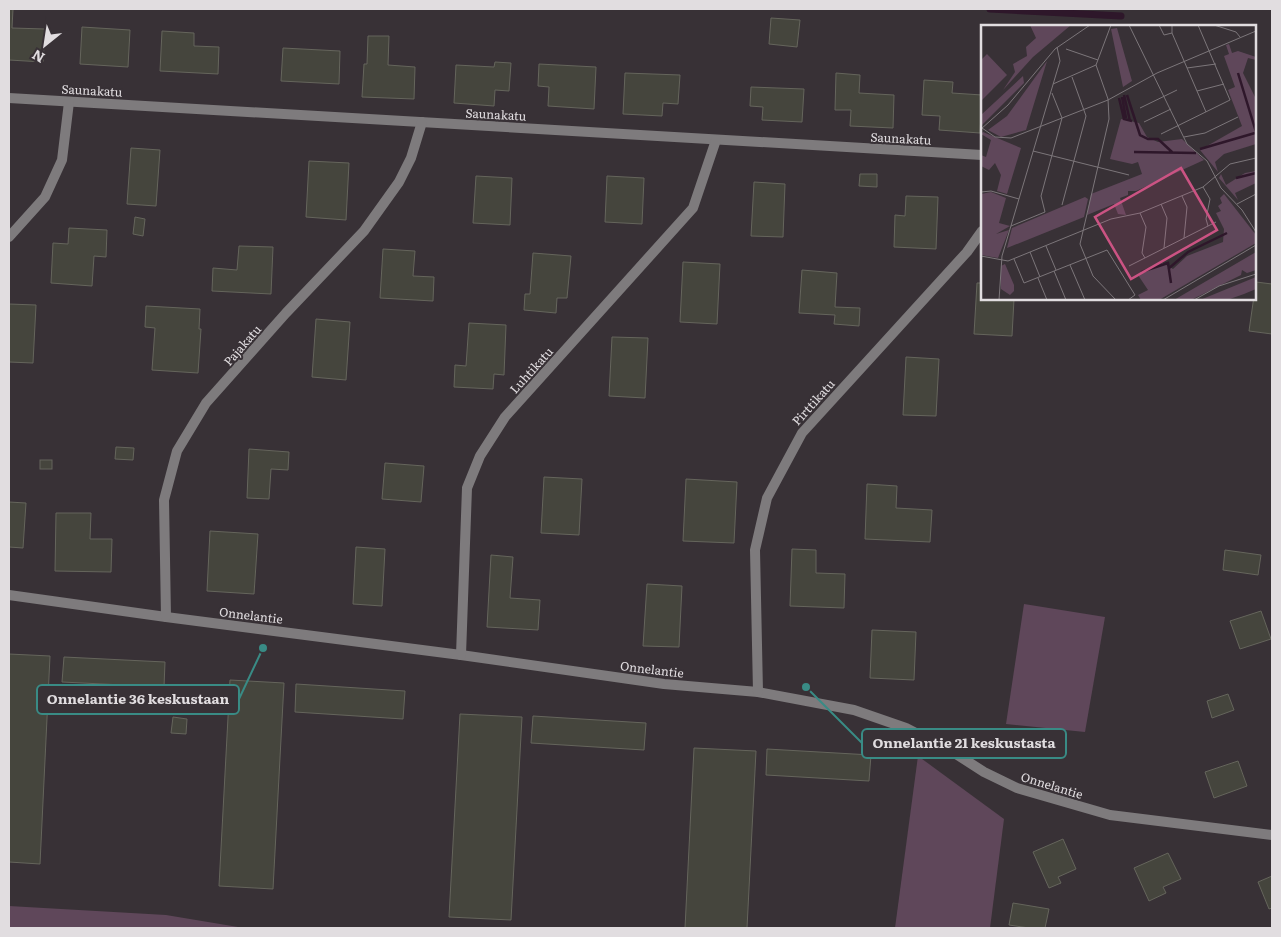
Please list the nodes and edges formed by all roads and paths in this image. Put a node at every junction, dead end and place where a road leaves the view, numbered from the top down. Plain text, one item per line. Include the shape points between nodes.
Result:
1 (9, 98) edge
2 (69, 102) junction
3 (422, 122) junction
4 (716, 140) junction
5 (981, 155) edge
6 (981, 232) edge
7 (9, 237) edge
8 (9, 595) edge
9 (166, 617) junction
10 (461, 655) junction
11 (758, 692) junction
12 (1272, 836) edge

1 - 2 street, Saunakatu
2 - 3 street, Saunakatu
2 - 7 street via 62,160 45,197
3 - 4 street, Saunakatu
3 - 9 street, Pajakatu via 411,158 399,182 364,231 206,403 177,451 164,500
4 - 5 street, Saunakatu
4 - 10 street, Luhtikatu via 693,208 505,417 480,456 467,488
6 - 11 street, Pirttikatu via 967,252 802,432 766,498 755,550
8 - 9 street, Onnelantie
9 - 10 street, Onnelantie
10 - 11 street, Onnelantie via 664,684
11 - 12 street, Onnelantie via 854,710 906,728 1017,788 1110,815

